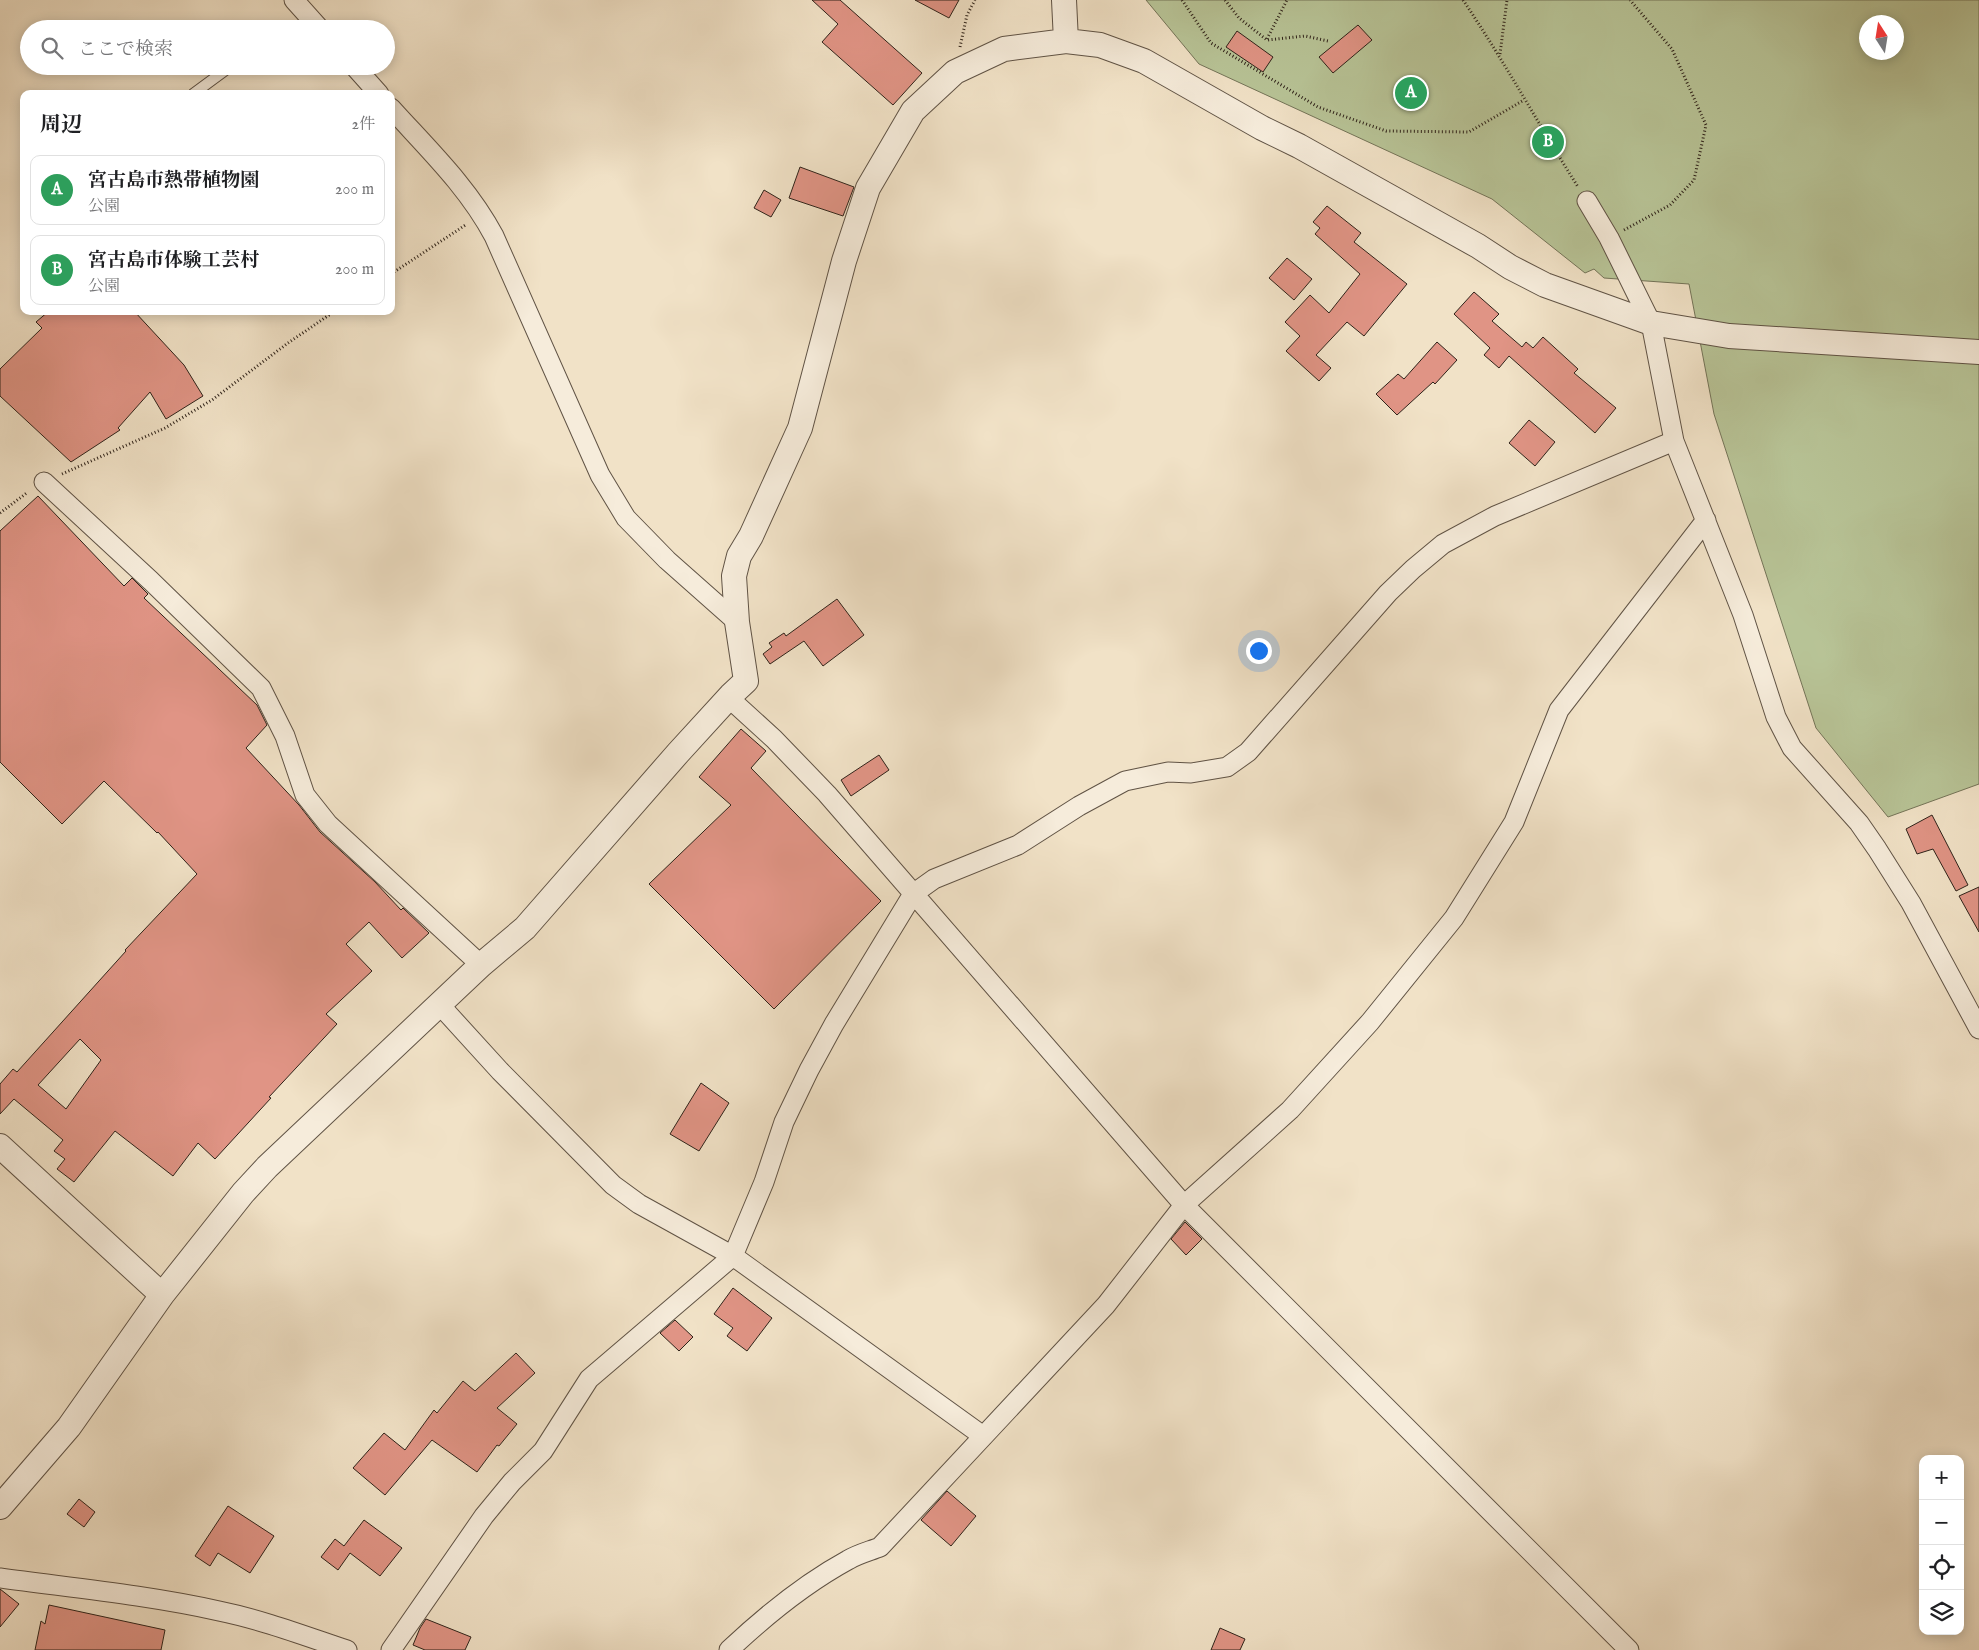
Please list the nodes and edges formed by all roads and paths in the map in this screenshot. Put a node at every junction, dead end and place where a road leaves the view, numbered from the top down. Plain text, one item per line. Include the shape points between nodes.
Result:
1 (294, 0) edge
2 (975, 0) edge
3 (1064, 0) edge
4 (1182, 0) edge
5 (1225, 0) edge
6 (1287, 0) edge
7 (1464, 0) edge
8 (1507, 0) edge
9 (1630, 0) edge
10 (312, 20) edge
11 (1267, 40) junction
12 (1066, 41) junction
13 (1328, 41) dead end
14 (1500, 55) junction
15 (955, 72) junction
16 (219, 75) edge
17 (362, 75) edge
18 (198, 90) edge
19 (375, 90) edge
20 (1524, 100) junction
21 (395, 112) edge
22 (1587, 201) joint
23 (482, 214) junction
24 (1609, 238) junction
25 (395, 271) edge
26 (329, 315) edge
27 (1652, 323) junction
28 (1979, 352) edge
29 (1674, 441) junction
30 (44, 482) junction
31 (0, 513) edge
32 (1706, 520) junction
33 (737, 622) junction
34 (729, 698) junction
35 (913, 894) junction
36 (481, 965) junction
37 (439, 1004) junction
38 (1979, 1029) edge
39 (0, 1146) edge
40 (1184, 1205) junction
41 (733, 1256) junction
42 (162, 1296) junction
43 (983, 1436) junction
44 (0, 1507) edge
45 (0, 1578) edge
46 (347, 1650) edge
47 (392, 1650) edge
48 (729, 1650) edge
49 (1629, 1650) edge

1 - 10 street
2 - 15 path via 967,15
3 - 12 street
4 - 20 path via 1211,43 1318,106 1386,131 1469,132
5 - 11 path via 1239,18
6 - 11 path
7 - 14 path
8 - 14 path
9 - 24 path via 1672,49 1706,125 1694,180 1670,205
11 - 13 path via 1305,36
12 - 15 street via 1004,50
12 - 27 street via 1100,44 1144,61 1478,246 1510,268 1546,285
14 - 20 path
15 - 33 street via 912,112 868,188 844,261 800,428 739,556 734,576
16 - 18 lane
17 - 19 street
20 - 22 path
21 - 23 street via 458,181
22 - 24 street
23 - 25 path
23 - 33 street via 600,475 626,518 667,560
24 - 27 street
26 - 30 path via 212,400 165,428
27 - 28 street via 1729,336
27 - 29 street
29 - 32 street
29 - 35 street via 1495,516 1444,544 1388,593 1248,752 1226,767 1191,773 1168,772 1125,781 1018,845 934,879
30 - 31 path
30 - 36 street via 151,580 261,688 285,736 305,795 328,824
32 - 38 street via 1743,615 1776,718 1792,748 1859,823 1877,849 1911,903
32 - 40 street via 1558,710 1514,822 1454,918 1370,1022 1290,1110
33 - 34 street via 746,681
34 - 35 street via 827,794
34 - 36 street via 525,928
35 - 40 street
35 - 41 street via 809,1070 784,1122 764,1182
36 - 37 street
37 - 41 street via 613,1185 639,1204
37 - 42 street via 267,1167
39 - 42 street
40 - 43 street via 1106,1305
40 - 49 street
41 - 43 street
41 - 47 street via 589,1379 543,1451 484,1516
42 - 44 street via 69,1427
43 - 48 street via 880,1547 849,1559 798,1592 760,1620
45 - 46 street via 220,1611

